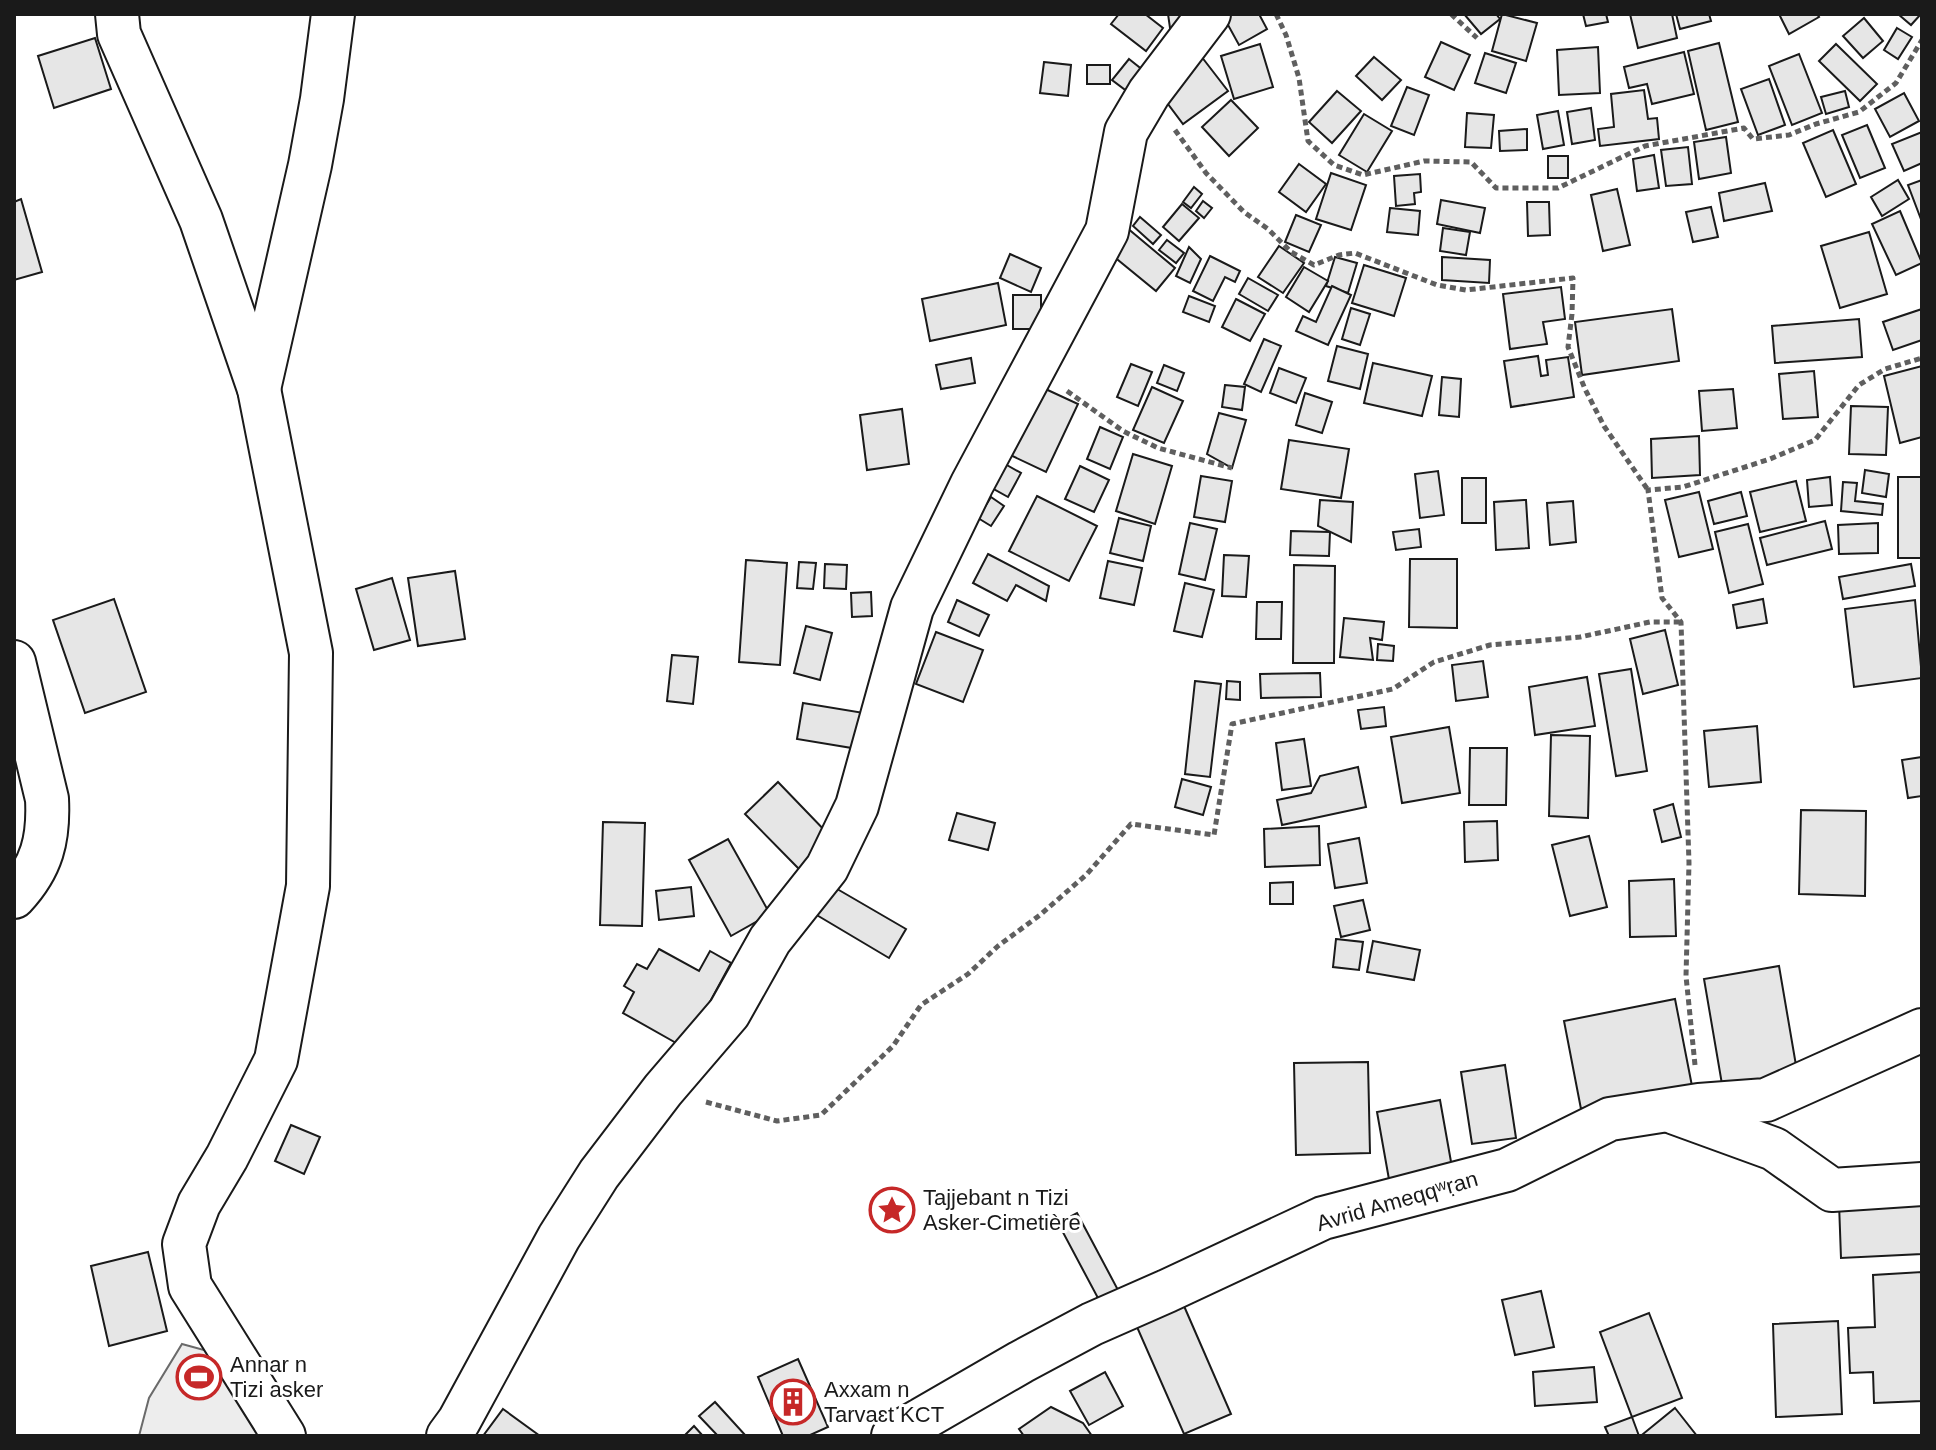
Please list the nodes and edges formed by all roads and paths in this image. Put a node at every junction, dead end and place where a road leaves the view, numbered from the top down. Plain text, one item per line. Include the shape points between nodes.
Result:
1 (117, 14) edge
2 (333, 14) edge
3 (1209, 14) edge
4 (1276, 14) edge
5 (1451, 14) edge
6 (1477, 38) dead end
7 (1922, 40) edge
8 (1149, 93) junction
9 (1922, 358) edge
10 (1034, 367) junction
11 (259, 389) junction
12 (1232, 468) dead end
13 (1648, 490) junction
14 (1681, 622) junction
15 (14, 662) edge
16 (14, 897) edge
17 (1922, 1030) edge
18 (663, 1090) junction
19 (1683, 1108) junction
20 (1922, 1184) edge
21 (284, 1436) edge
22 (448, 1436) edge
23 (893, 1436) edge

1 - 11 street via 119,34 201,220
2 - 11 street via 310,165
3 - 8 street
4 - 7 path via 1299,78 1308,141 1334,165 1363,175 1424,161 1471,162 1496,188 1558,188 1645,146 1744,128 1753,139 1789,135 1859,112 1896,83
5 - 6 path
8 - 10 street via 1126,132 1107,231
8 - 13 path via 1206,173 1244,212 1314,265 1355,253 1437,285 1466,290 1573,278 1568,347 1604,426
9 - 13 path via 1885,369 1859,385 1815,440 1683,487
10 - 12 path via 1123,431 1158,448
10 - 18 street via 912,608 857,806 827,868 770,940 729,1013
11 - 21 street via 311,653 308,886 276,1060 199,1204 184,1244 190,1286
13 - 14 path via 1662,598
14 - 18 path via 1490,645 1434,662 1393,689 1232,724 1214,835 1131,824 1086,875 1040,915 921,1005 893,1046 821,1115 777,1121
14 - 19 path via 1689,863
15 - 16 street via 48,823 36,867
17 - 19 street, Avrid Ameqqʷṛan via 1766,1100
18 - 22 street via 559,1237
19 - 20 street via 1774,1149 1832,1190
19 - 23 street, Avrid Ameqqʷṛan via 1610,1119 1507,1170 1323,1218 1092,1324

